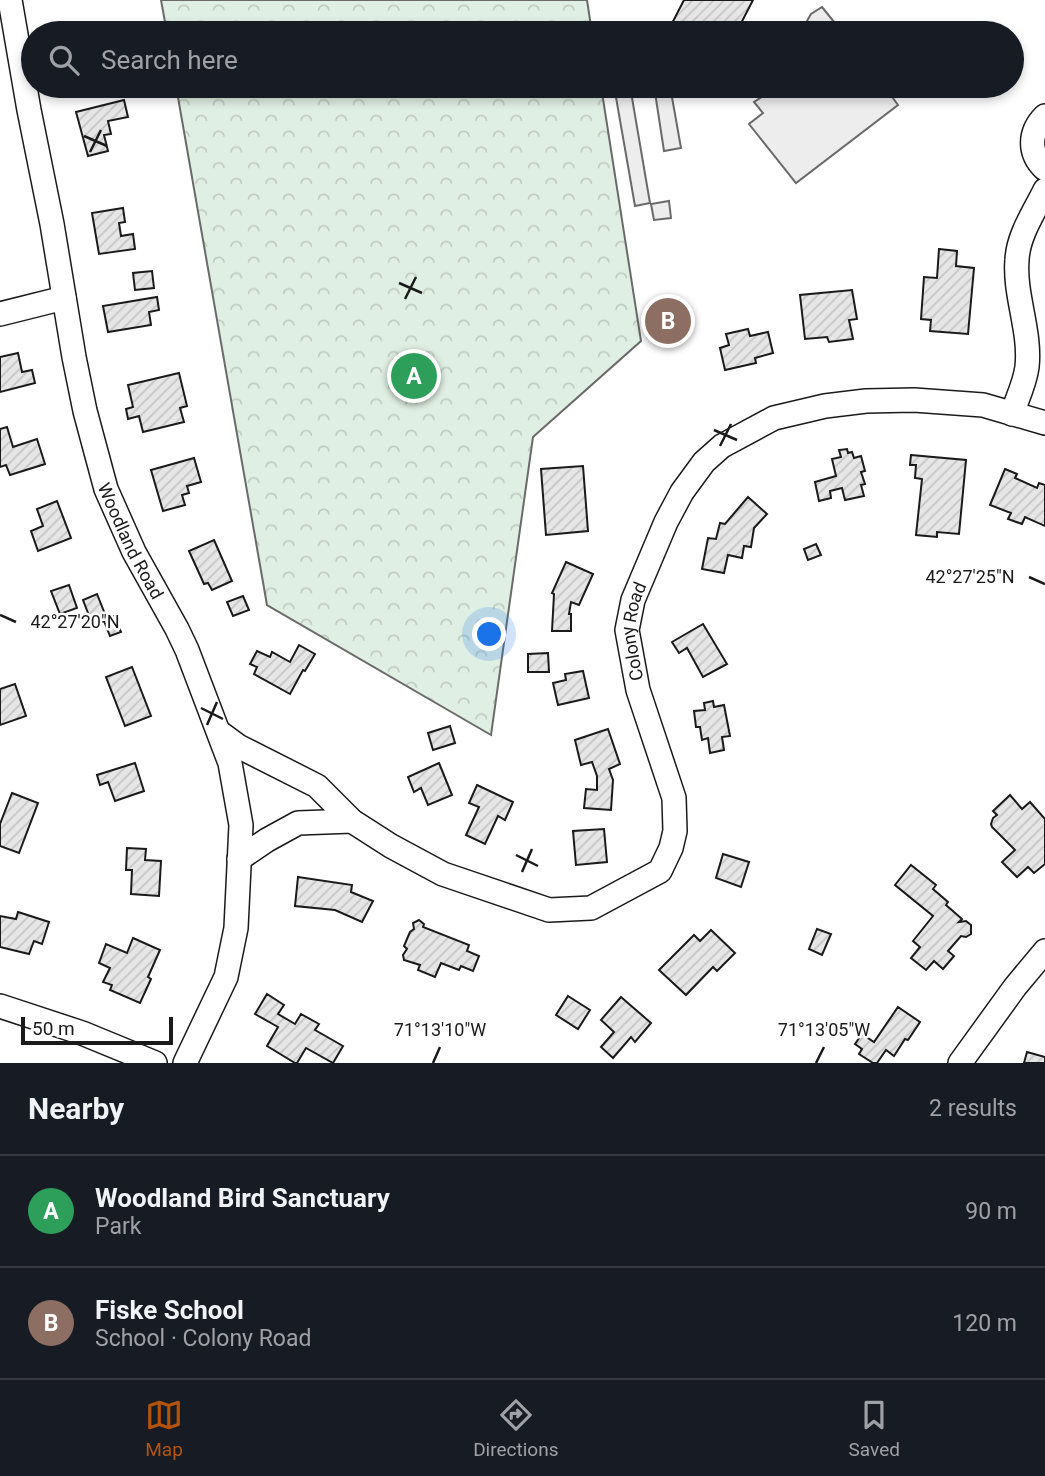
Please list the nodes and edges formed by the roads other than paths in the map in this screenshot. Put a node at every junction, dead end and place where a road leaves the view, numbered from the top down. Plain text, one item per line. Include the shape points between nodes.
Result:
1 (10, 0) edge
2 (21, 64) edge
3 (27, 98) edge
4 (1045, 116) edge
5 (1045, 169) edge
6 (1045, 190) edge
7 (64, 298) junction
8 (0, 314) edge
9 (1012, 414) junction
10 (1045, 423) edge
11 (219, 732) junction
12 (352, 821) junction
13 (239, 859) junction
14 (1045, 951) edge
15 (0, 1006) edge
16 (155, 1063) edge
17 (185, 1063) edge
18 (960, 1063) edge

1 - 2 street, Woodland Road
3 - 7 street, Woodland Road
4 - 5 street via 1032,139 1034,153
6 - 9 street via 1018,251 1027,365
7 - 8 street
7 - 11 street, Woodland Road via 82,398 106,489 177,629
9 - 10 street, Colony Road
9 - 12 street, Colony Road via 983,405 914,400 825,406 774,418 722,446 704,462 666,522 633,600 627,630 638,690 674,799 675,831 660,871 591,908 549,910 443,874
11 - 12 street, Colony Road via 317,786
11 - 13 street, Woodland Road via 230,763 241,825
12 - 13 street via 298,822
13 - 17 street, Woodland Road via 236,928 226,977
14 - 18 street
15 - 16 street

